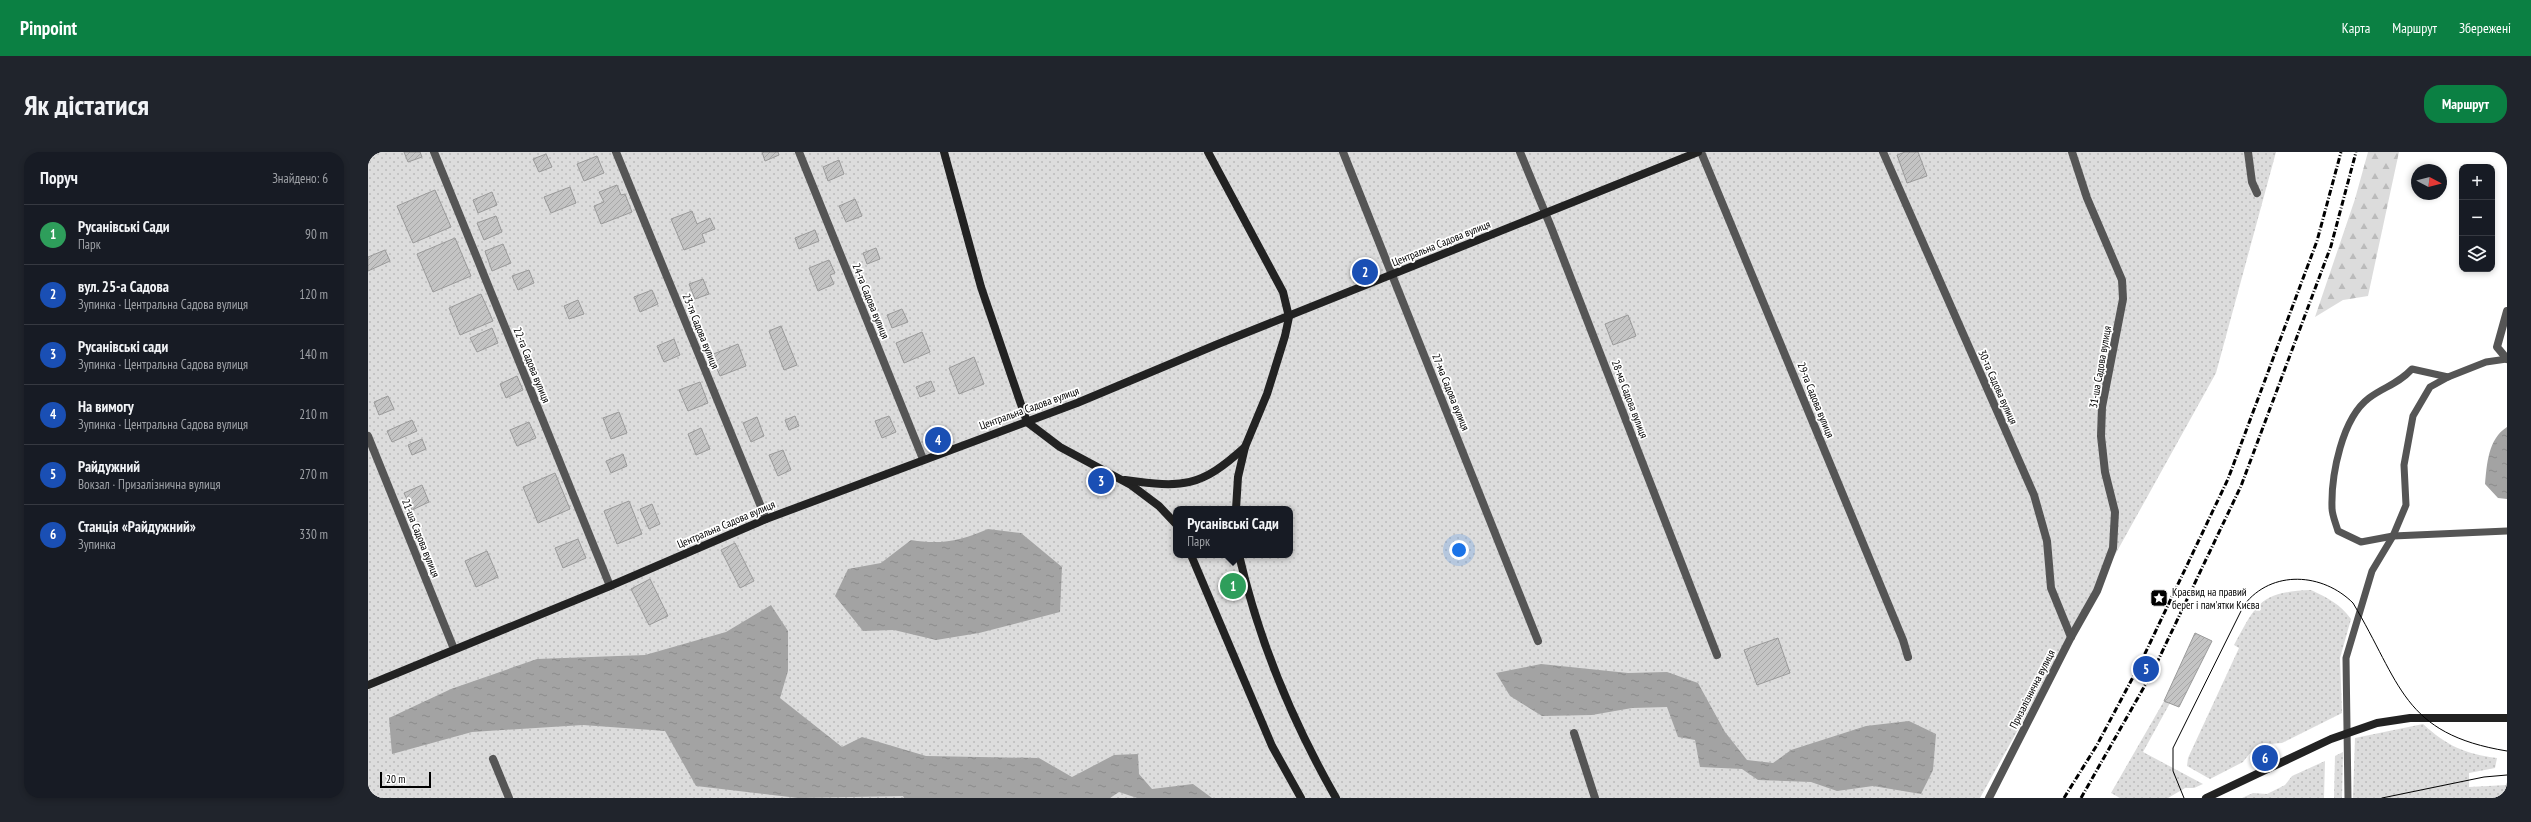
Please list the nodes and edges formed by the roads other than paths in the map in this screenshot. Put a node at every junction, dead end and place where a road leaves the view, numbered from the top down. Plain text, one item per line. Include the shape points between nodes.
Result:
1 (434, 152) edge
2 (616, 152) edge
3 (799, 152) edge
4 (944, 152) edge
5 (1208, 152) edge
6 (1343, 152) edge
7 (1520, 152) edge
8 (1698, 152) edge
9 (1701, 152) edge
10 (1883, 152) edge
11 (2072, 152) edge
12 (2248, 152) edge
13 (2257, 193) dead end
14 (1546, 213) junction
15 (1393, 274) junction
16 (2507, 311) edge
17 (1289, 317) junction
18 (2507, 359) edge
19 (2448, 377) junction
20 (1027, 422) junction
21 (368, 436) edge
22 (1245, 448) junction
23 (923, 459) junction
24 (1120, 479) junction
25 (1236, 506) edge
26 (766, 519) junction
27 (1173, 521) edge
28 (2507, 531) edge
29 (2393, 536) junction
30 (1192, 558) edge
31 (1240, 558) edge
32 (610, 586) junction
33 (2097, 591) joint
34 (2071, 637) junction
35 (1538, 641) dead end
36 (454, 650) junction
37 (1717, 655) dead end
38 (1908, 657) dead end
39 (368, 685) edge
40 (2507, 718) edge
41 (2348, 732) junction
42 (1574, 733) dead end
43 (493, 759) dead end
44 (508, 798) edge
45 (1301, 798) edge
46 (1336, 798) edge
47 (1595, 798) edge
48 (1989, 798) edge
49 (2206, 798) edge
50 (2348, 798) edge

1 - 32 street, 22-га Садова вулиця
2 - 26 street, 23-тя Садова вулиця
3 - 23 street, 24-та Садова вулиця
4 - 20 main road via 981,287
5 - 17 main road via 1283,292
6 - 15 street, 27-ма Садова вулиця
7 - 14 street, 28-ма Садова вулиця
8 - 14 main road, Центральна Садова вулиця
9 - 38 street, 29-та Садова вулиця
10 - 34 street, 30-та Садова вулиця via 2034,496 2047,541 2051,588
11 - 33 street, 31-ша Садова вулиця via 2087,198 2122,280 2124,299 2102,407 2102,443 2114,512 2113,548
12 - 13 street via 2252,182
14 - 15 main road, Центральна Садова вулиця
14 - 37 street, 28-ма Садова вулиця
15 - 17 main road, Центральна Садова вулиця
15 - 35 street, 27-ма Садова вулиця
16 - 18 street via 2497,347
17 - 20 main road, Центральна Садова вулиця
17 - 22 main road via 1267,394
18 - 19 lane via 2486,362
19 - 29 lane via 2430,387 2413,416 2404,466 2406,505
19 - 29 lane via 2412,370 2399,382 2369,398 2351,417 2337,459 2332,508 2338,532 2361,542
20 - 23 main road, Центральна Садова вулиця
20 - 24 main road via 1060,447
21 - 36 street, 21-ша Садова вулиця
22 - 24 main road via 1223,468 1193,483 1160,485
22 - 25 main road via 1238,477
23 - 26 main road, Центральна Садова вулиця
24 - 27 main road via 1158,506
26 - 32 main road, Центральна Садова вулиця
28 - 29 lane
29 - 41 lane via 2372,571 2346,658
30 - 45 main road via 1272,746
31 - 46 main road via 1263,644 1293,717
32 - 36 main road, Центральна Садова вулиця
33 - 34 street, Призалізнична вулиця
34 - 48 street, Призалізнична вулиця
36 - 39 main road, Центральна Садова вулиця
40 - 41 main road via 2410,718 2377,723
41 - 49 main road
41 - 50 lane
42 - 47 street
43 - 44 street

